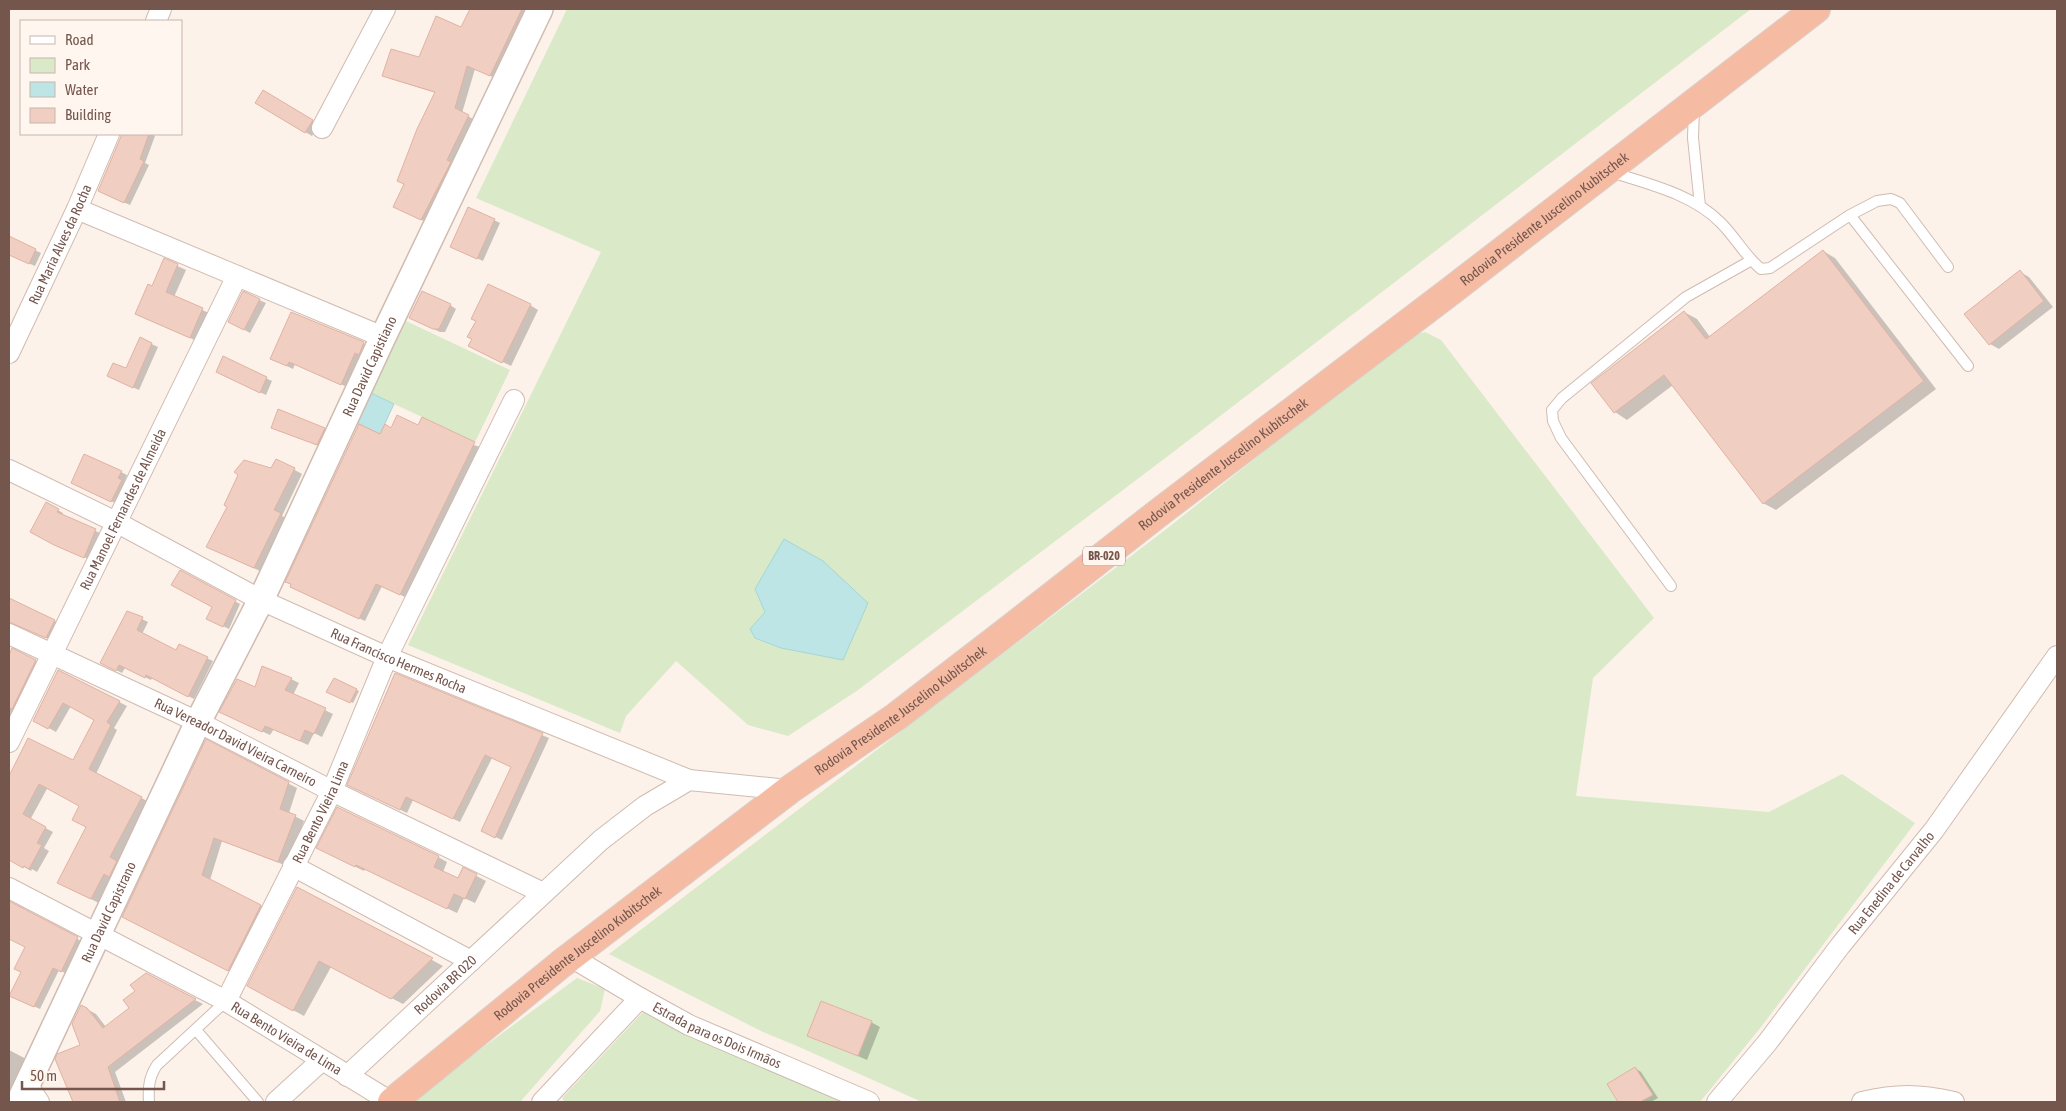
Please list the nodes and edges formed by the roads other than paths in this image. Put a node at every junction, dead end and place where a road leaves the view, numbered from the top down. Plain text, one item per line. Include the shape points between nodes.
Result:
1 (385, 9) edge
2 (540, 9) edge
3 (1816, 9) edge
4 (1694, 102) junction
5 (322, 128) dead end
6 (109, 135) edge
7 (1605, 170) junction
8 (1700, 206) junction
9 (77, 209) junction
10 (1850, 215) junction
11 (1750, 261) junction
12 (1948, 267) dead end
13 (237, 276) junction
14 (383, 337) junction
15 (9, 353) edge
16 (1968, 366) dead end
17 (514, 400) dead end
18 (9, 470) edge
19 (116, 522) junction
20 (1671, 586) dead end
21 (261, 600) junction
22 (9, 634) edge
23 (52, 654) junction
24 (2057, 656) edge
25 (387, 657) junction
26 (198, 722) junction
27 (9, 742) edge
28 (690, 780) junction
29 (332, 790) junction
30 (789, 790) junction
31 (293, 866) junction
32 (9, 888) edge
33 (543, 893) junction
34 (98, 935) junction
35 (571, 957) junction
36 (471, 961) junction
37 (640, 998) junction
38 (226, 1001) junction
39 (196, 1030) junction
40 (321, 1061) junction
41 (347, 1076) junction
42 (28, 1096) edge
43 (149, 1102) edge
44 (258, 1102) edge
45 (276, 1102) edge
46 (392, 1102) edge
47 (543, 1102) edge
48 (869, 1102) edge
49 (1717, 1102) edge
50 (1862, 1102) edge
51 (1954, 1102) edge

1 - 5 street
2 - 14 street, Rua David Capistiano
3 - 4 highway, Rodovia Presidente Juscelino Kubitschek / BR-020
4 - 7 highway, Rodovia Presidente Juscelino Kubitschek / BR-020
4 - 8 lane via 1692,138
6 - 9 street, Rua Maria Alves da Rocha
7 - 8 lane
7 - 30 highway, Rodovia Presidente Juscelino Kubitschek / BR-020 via 897,716
8 - 11 lane via 1721,223
9 - 13 street
9 - 15 street, Rua Maria Alves da Rocha
10 - 11 lane via 1770,268 1761,270
10 - 12 lane via 1884,199 1900,203
10 - 16 lane
11 - 20 lane via 1686,297 1562,398 1552,410 1560,438
13 - 14 street
13 - 19 street, Rua Manoel Fernandes de Almeida
14 - 21 street, Rua David Capistiano
17 - 25 street, Rua Bento Vieira Lima
18 - 19 street, Rua Francisco Hermes Rocha
19 - 21 street, Rua Francisco Hermes Rocha
19 - 23 street, Rua Manoel Fernandes de Almeida
21 - 25 street, Rua Francisco Hermes Rocha
21 - 26 street, Rua David Capistiano
22 - 23 street, Rua Vereador David Vieira Carneiro
23 - 26 street, Rua Vereador David Vieira Carneiro
23 - 27 street, Rua Manoel Fernandes de Almeida
24 - 49 street, Rua Enedina de Carvalho via 1934,830
25 - 28 street, Rua Francisco Hermes Rocha
25 - 29 street, Rua Bento Vieira Lima
26 - 29 street, Rua Vereador David Vieira Carneiro
26 - 34 street, Rua David Capistrano
28 - 30 street, Rua Francisco Hermes Rocha
28 - 33 street, Rodovia BR 020 via 624,821
29 - 31 street, Rua Bento Vieira Lima
29 - 33 street, Rua Vereador David Vieira Carneiro
30 - 35 highway, Rodovia Presidente Juscelino Kubitschek / BR-020
31 - 36 street
31 - 38 street, Rua Bento Vieira Lima
32 - 34 street
33 - 36 street, Rodovia BR 020
34 - 38 street
34 - 42 street, Rua David Capistrano
35 - 37 street, Estrada para os Dois Irmãos
35 - 46 highway, Rodovia Presidente Juscelino Kubitschek / BR-020
36 - 41 street, Rodovia BR 020
37 - 47 street
37 - 48 street, Estrada para os Dois Irmãos via 690,1025
38 - 39 lane
38 - 40 street, Rua Bento Vieira de Lima
39 - 43 lane via 154,1070 148,1091
39 - 44 lane
40 - 41 street, Rua Bento Vieira de Lima
40 - 45 street
41 - 46 street, Rua Bento Vieira de Lima
50 - 51 street via 1892,1096 1924,1096

